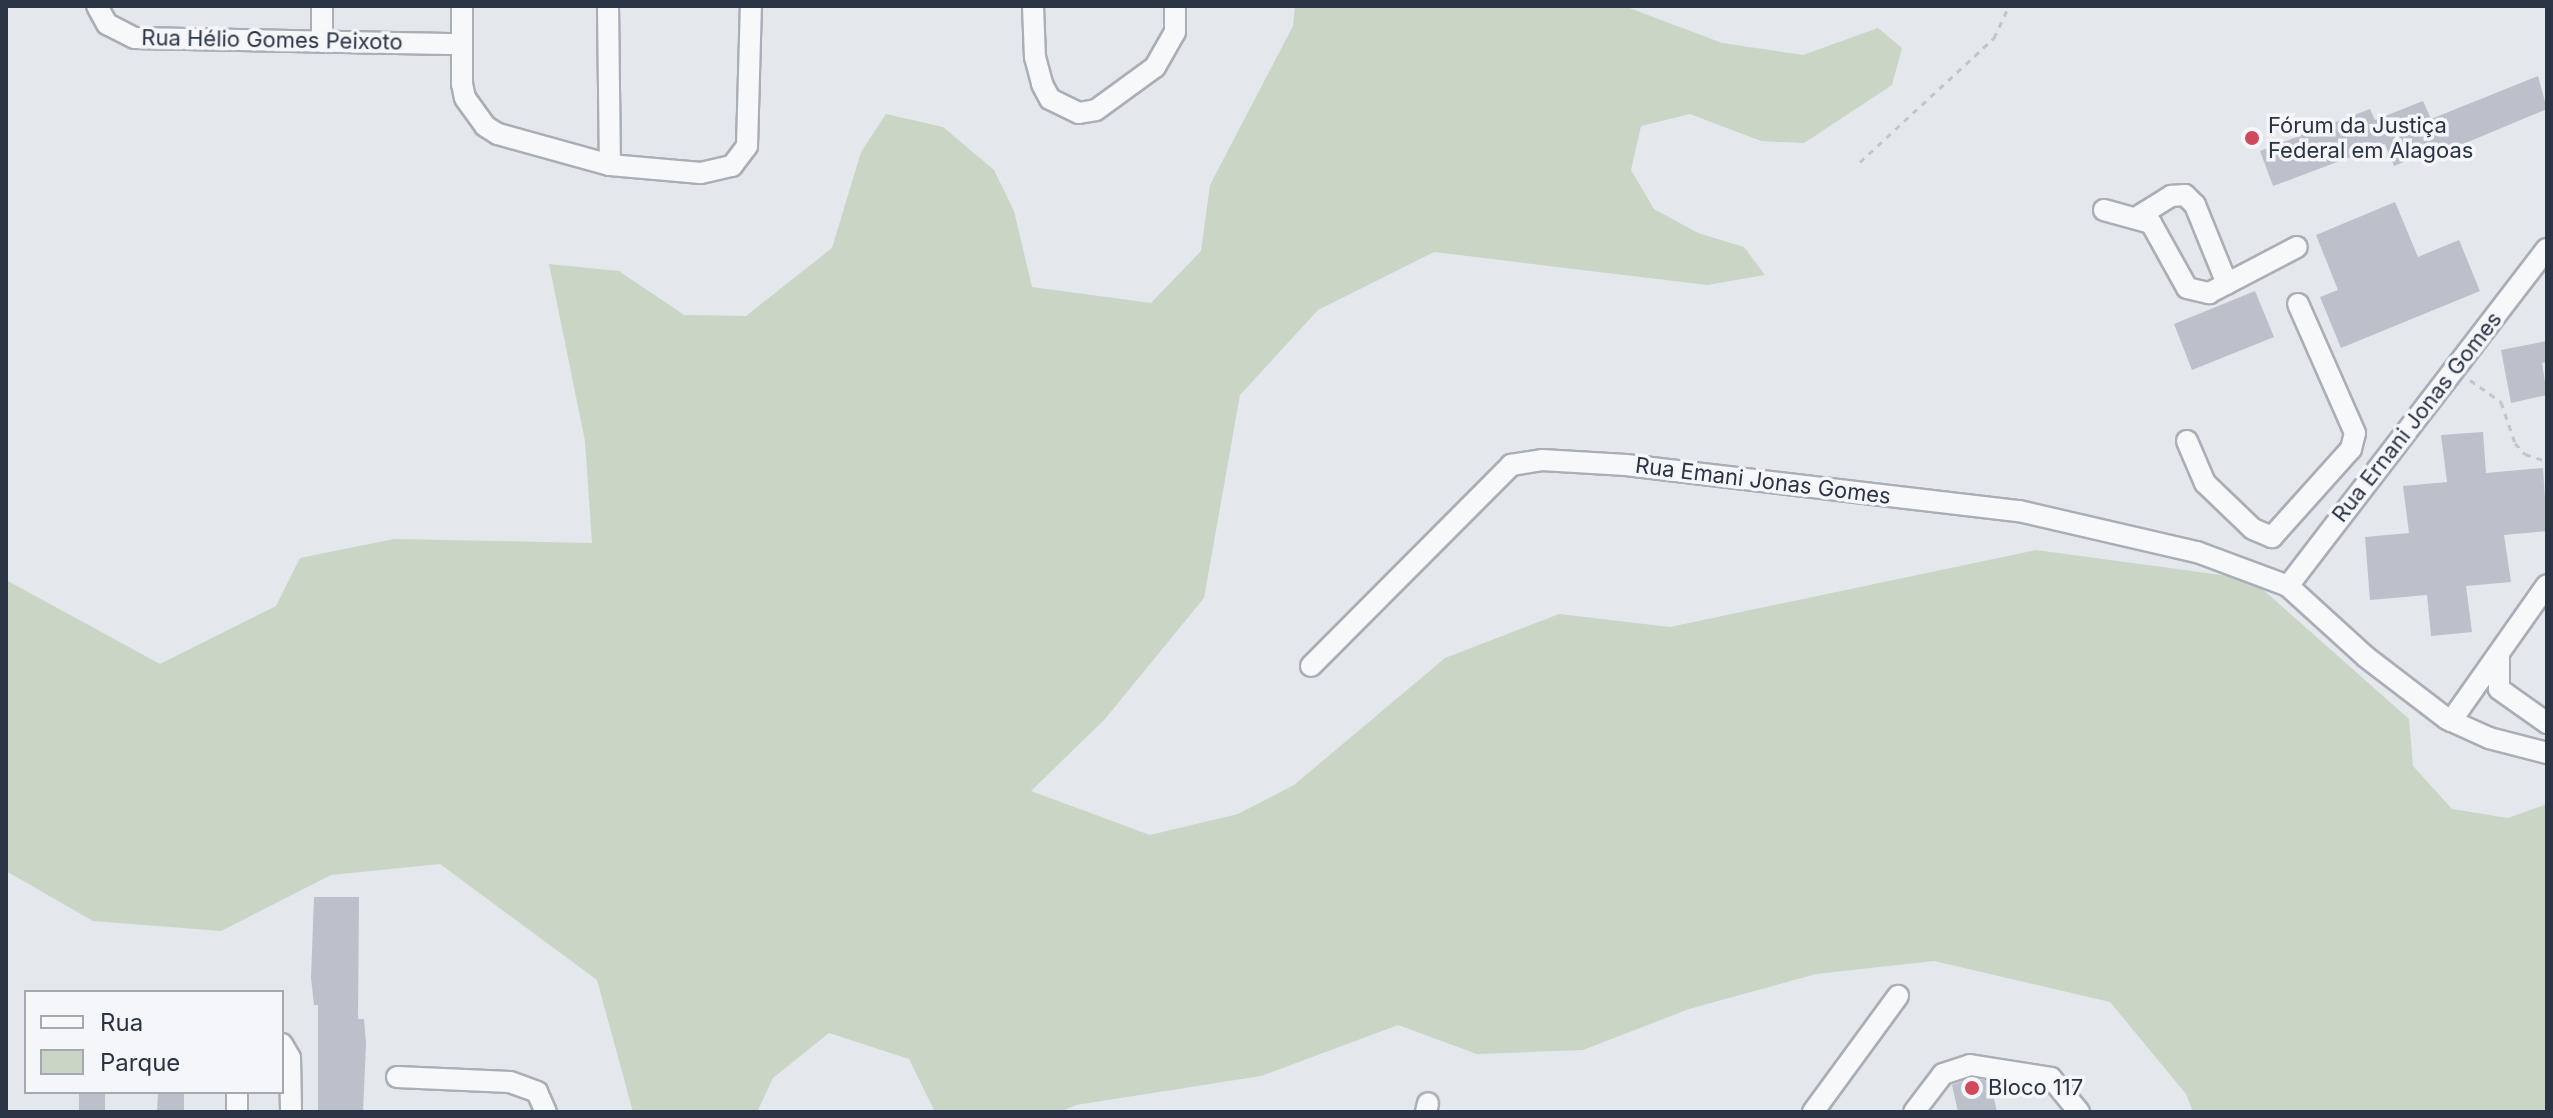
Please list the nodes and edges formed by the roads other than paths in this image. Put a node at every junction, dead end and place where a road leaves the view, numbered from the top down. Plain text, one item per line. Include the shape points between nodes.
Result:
1 (97, 6) edge
2 (322, 6) edge
3 (462, 6) edge
4 (608, 6) edge
5 (751, 6) edge
6 (1033, 6) edge
7 (1175, 6) edge
8 (322, 42) junction
9 (461, 44) junction
10 (610, 165) junction
11 (2104, 210) dead end
12 (2139, 216) junction
13 (2297, 247) dead end
14 (2547, 249) edge
15 (2227, 284) junction
16 (2298, 304) dead end
17 (2187, 441) dead end
18 (2547, 585) edge
19 (2288, 586) junction
20 (2500, 647) junction
21 (1311, 666) dead end
22 (2451, 721) junction
23 (2547, 723) edge
24 (2547, 753) edge
25 (1898, 996) dead end
26 (284, 1048) edge
27 (397, 1077) dead end
28 (291, 1112) edge
29 (546, 1112) edge
30 (1813, 1112) edge
31 (1914, 1112) edge
32 (2079, 1112) edge

1 - 8 street, Rua Hélio Gomes Peixoto via 107,24 135,38
2 - 8 street
3 - 9 street
4 - 10 street
5 - 10 street via 751,122 743,157 723,171
6 - 7 street via 1042,84 1050,99 1079,113 1096,110 1155,67 1175,32
8 - 9 street, Rua Hélio Gomes Peixoto
9 - 10 street via 465,98 475,115 498,134
11 - 12 street
12 - 15 street via 2151,223 2187,288 2209,293
12 - 15 street via 2171,196 2185,195 2195,205
13 - 15 street
14 - 19 street, Rua Ernani Jonas Gomes
16 - 17 street via 2355,433 2351,449 2272,537 2253,529 2205,483
18 - 20 street
19 - 21 street, Rua Emani Jonas Gomes via 2197,552 2019,511 1626,465 1524,461 1498,476
19 - 22 street via 2366,657
20 - 22 street
20 - 23 street via 2495,680 2499,689
22 - 24 street
25 - 30 street
26 - 28 street via 290,1058
27 - 29 street via 510,1082 537,1092
31 - 32 street via 1943,1074 1970,1065 2037,1072 2058,1083

